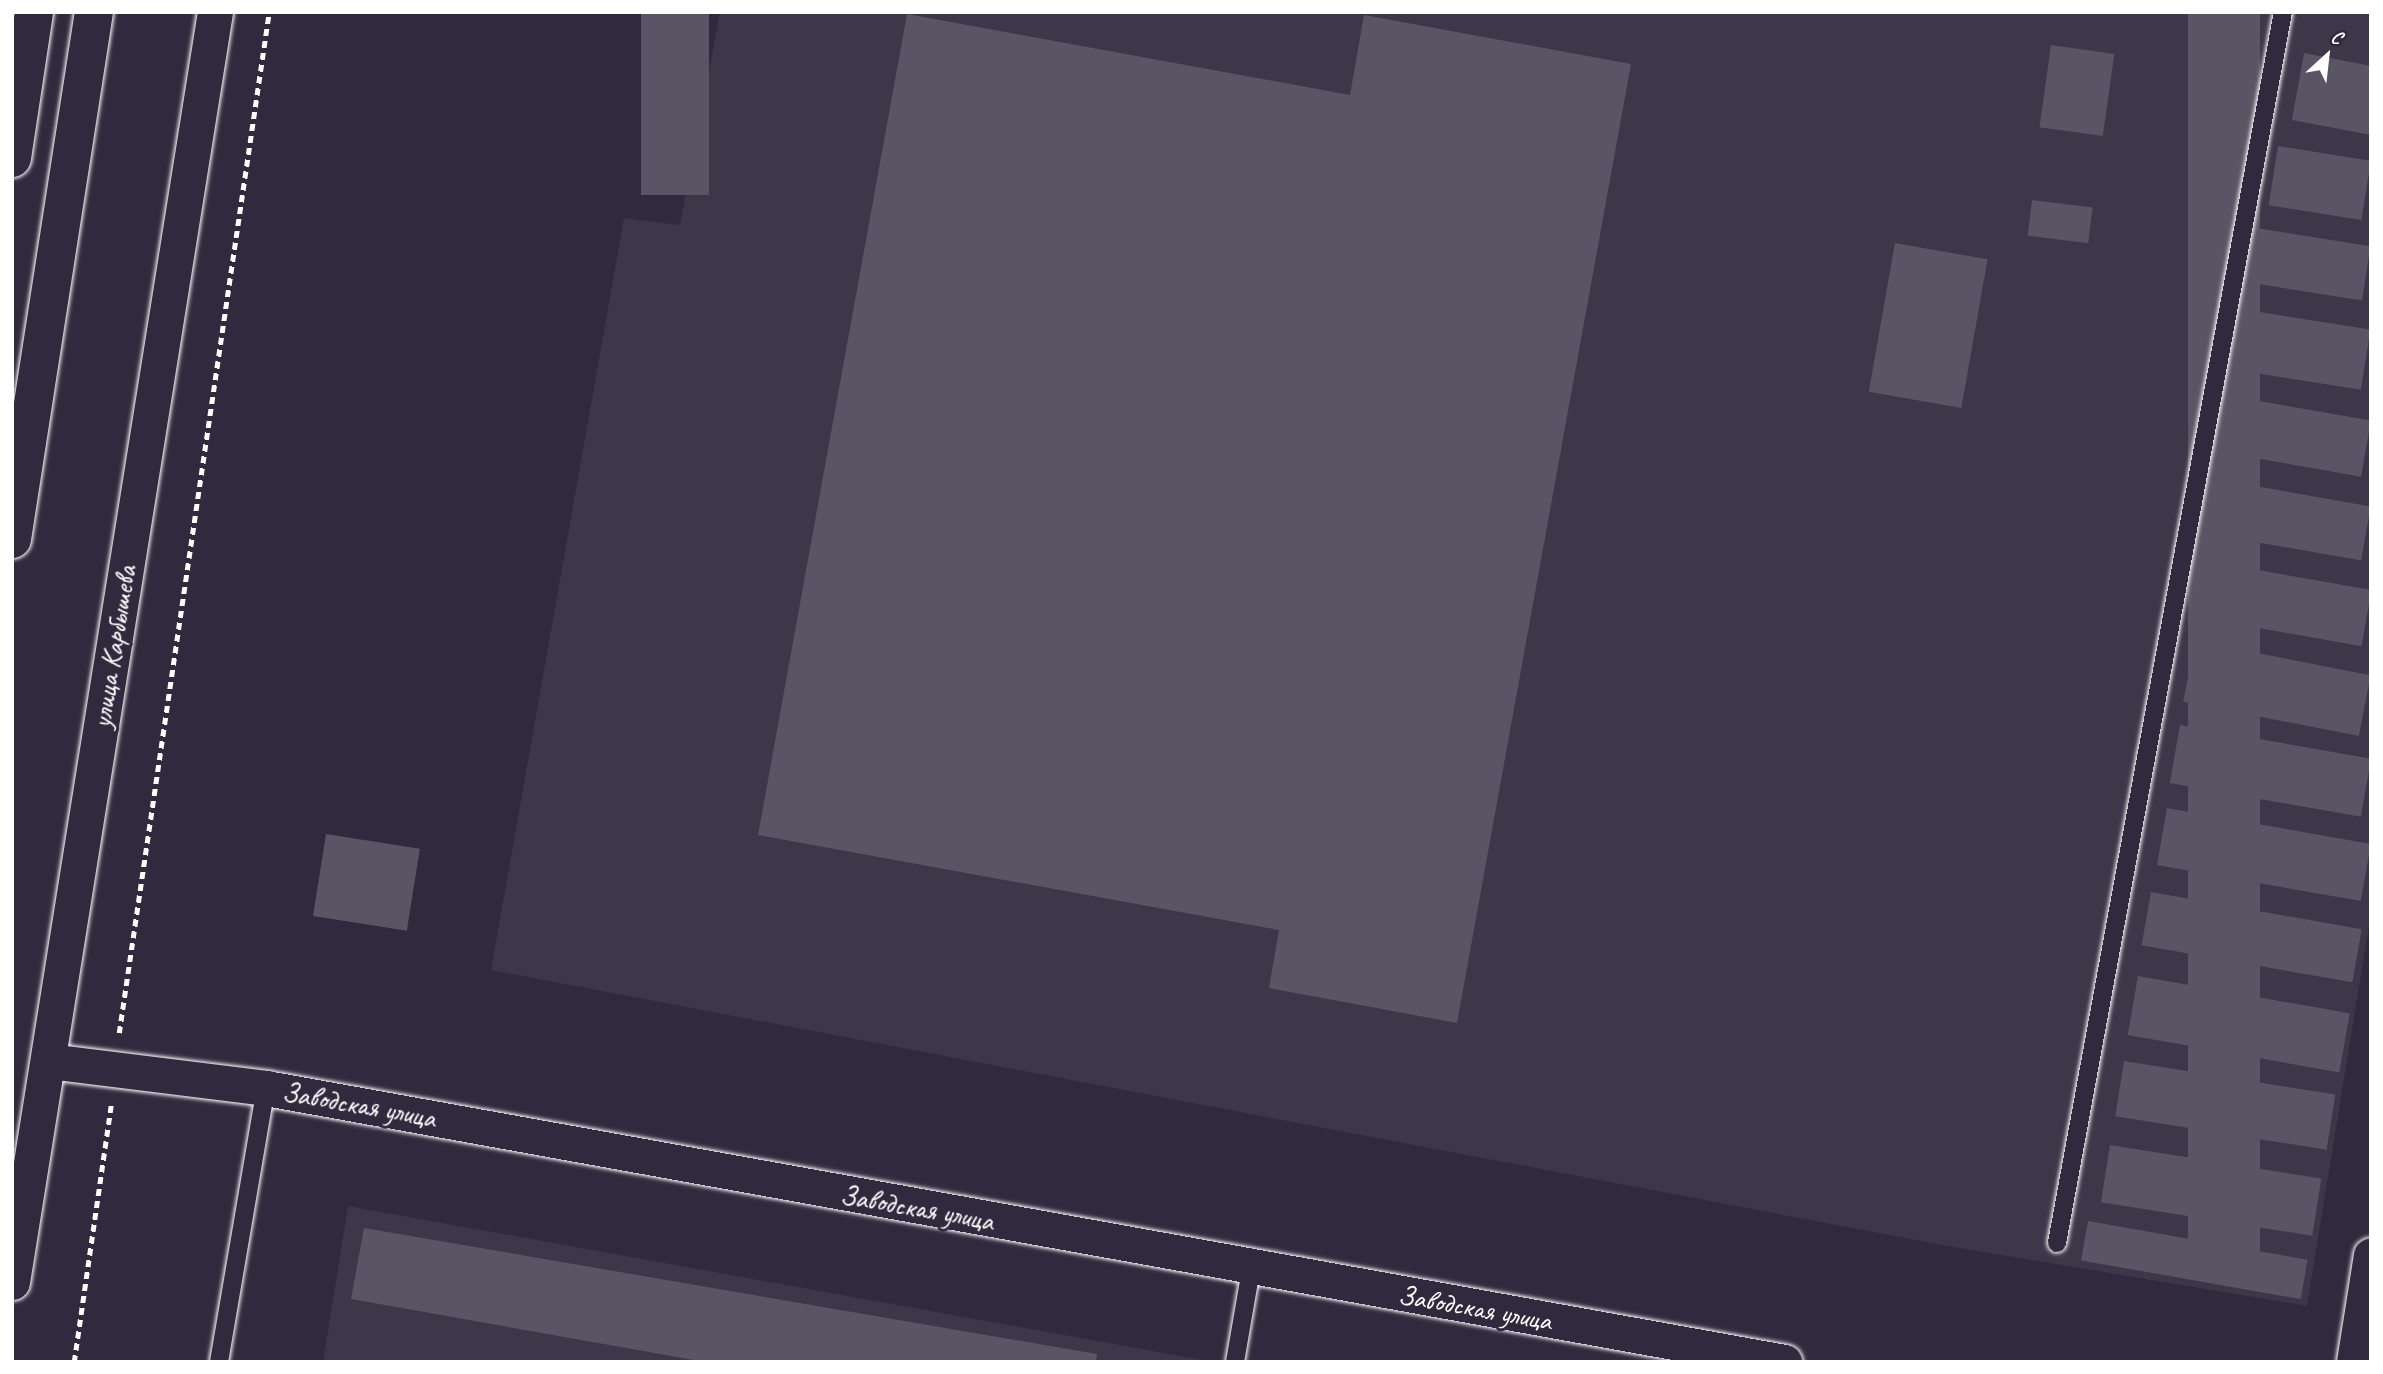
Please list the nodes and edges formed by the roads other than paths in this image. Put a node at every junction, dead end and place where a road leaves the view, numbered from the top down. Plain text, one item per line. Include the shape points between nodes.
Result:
1 (34, 12) edge
2 (94, 12) edge
3 (215, 12) edge
4 (2283, 12) edge
5 (12, 158) edge
6 (12, 539) edge
7 (49, 1061) junction
8 (267, 1088) junction
9 (2057, 1243) dead end
10 (2371, 1255) edge
11 (1251, 1269) junction
12 (12, 1282) edge
13 (219, 1362) edge
14 (1235, 1362) edge
15 (1784, 1362) edge
16 (2354, 1362) edge

1 - 5 street
2 - 6 street
3 - 7 street, улица Карбышева
4 - 9 lane
7 - 8 street, Заводская улица
7 - 12 street, улица Карбышева
8 - 11 street, Заводская улица
8 - 13 lane
10 - 16 street
11 - 14 lane
11 - 15 street, Заводская улица

